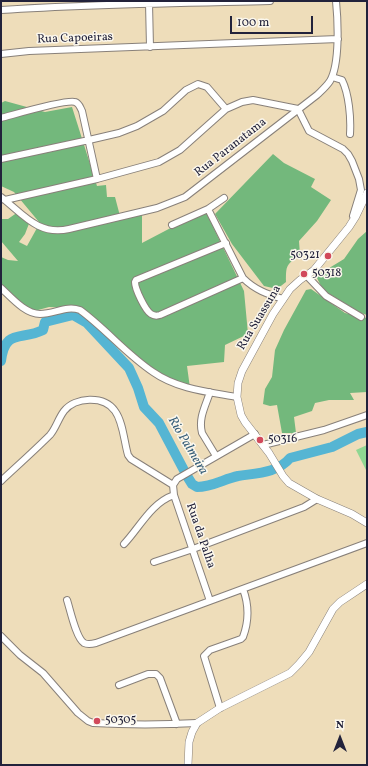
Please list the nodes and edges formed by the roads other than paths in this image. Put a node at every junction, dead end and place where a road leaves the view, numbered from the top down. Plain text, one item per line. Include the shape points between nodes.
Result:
1 (212, 1) edge
2 (252, 1) edge
3 (270, 1) edge
4 (336, 1) edge
5 (67, 3) edge
6 (149, 4) junction
7 (1, 10) edge
8 (338, 39) junction
9 (150, 47) junction
10 (1, 54) edge
11 (332, 76) junction
12 (226, 109) junction
13 (298, 109) junction
14 (1, 118) edge
15 (350, 134) dead end
16 (88, 140) junction
17 (1, 159) edge
18 (97, 179) junction
19 (367, 193) edge
20 (224, 198) dead end
21 (3, 199) edge
22 (208, 209) junction
23 (172, 225) dead end
24 (349, 227) junction
25 (226, 243) junction
26 (306, 275) junction
27 (243, 278) junction
28 (1, 288) edge
29 (283, 298) junction
30 (361, 317) dead end
31 (210, 392) junction
32 (237, 397) junction
33 (367, 415) edge
34 (255, 434) junction
35 (263, 445) junction
36 (216, 456) junction
37 (1, 481) edge
38 (173, 485) junction
39 (174, 495) junction
40 (317, 499) junction
41 (367, 523) edge
42 (367, 543) edge
43 (124, 544) dead end
44 (193, 549) junction
45 (154, 562) dead end
46 (367, 584) edge
47 (243, 589) junction
48 (67, 600) dead end
49 (210, 601) junction
50 (1, 636) edge
51 (119, 685) dead end
52 (220, 708) junction
53 (177, 724) junction
54 (197, 724) junction
55 (188, 765) edge

1 - 2 street
1 - 6 street
2 - 3 street
4 - 8 street, Rua Paranatama
5 - 6 street
5 - 7 street
6 - 9 street
8 - 9 street, Rua Capoeiras
8 - 11 street, Rua Paranatama
9 - 10 street, Rua Capoeiras
11 - 13 street, Rua Paranatama via 317,95
11 - 15 street via 342,80 346,88
12 - 13 street via 253,100
12 - 16 street via 207,87 198,84 186,90 163,111 137,126
12 - 18 street via 168,158
13 - 21 street, Rua Paranatama via 185,197 157,208 55,231 30,221
13 - 24 street via 309,130 343,150 352,161 361,190
14 - 16 street via 64,102 76,102 82,111
16 - 17 street
16 - 18 street
18 - 21 street
19 - 24 street, Rua Suassuna
20 - 22 street
22 - 23 street
22 - 25 street
24 - 26 street, Rua Suassuna via 314,270
25 - 27 street
25 - 27 street via 136,280 135,287 146,310 150,314 160,315
26 - 29 street, Rua Suassuna
26 - 30 street via 326,296
27 - 29 street via 257,290
28 - 31 street via 31,312 40,314 74,308 80,310 154,373 175,383
29 - 32 street, Rua Suassuna via 242,371
31 - 32 street
31 - 36 street via 200,418 200,428
32 - 34 street, Rua Suassuna via 244,422
33 - 35 street via 324,430
34 - 35 street, Rua Suassuna
34 - 36 street
35 - 40 street, Rua Suassuna via 289,483
36 - 38 street via 177,479
37 - 38 street via 51,434 64,411 76,403 92,400 103,402 114,409 131,459
38 - 39 street, Rua da Palha
39 - 43 street via 158,503
39 - 44 street, Rua da Palha
40 - 41 street, Rua Suassuna
40 - 44 street via 304,507
42 - 47 street
44 - 45 street
44 - 49 street, Rua da Palha
46 - 52 street via 340,602 333,610 309,652 290,673
47 - 49 street
47 - 52 street via 248,602 248,612 241,639 210,650 204,656
48 - 49 street via 81,641 89,645
50 - 53 street via 20,655 44,673 71,706 88,721 116,724
51 - 53 street via 148,674 156,674 160,678
52 - 54 street
53 - 54 street
54 - 55 street via 189,742

